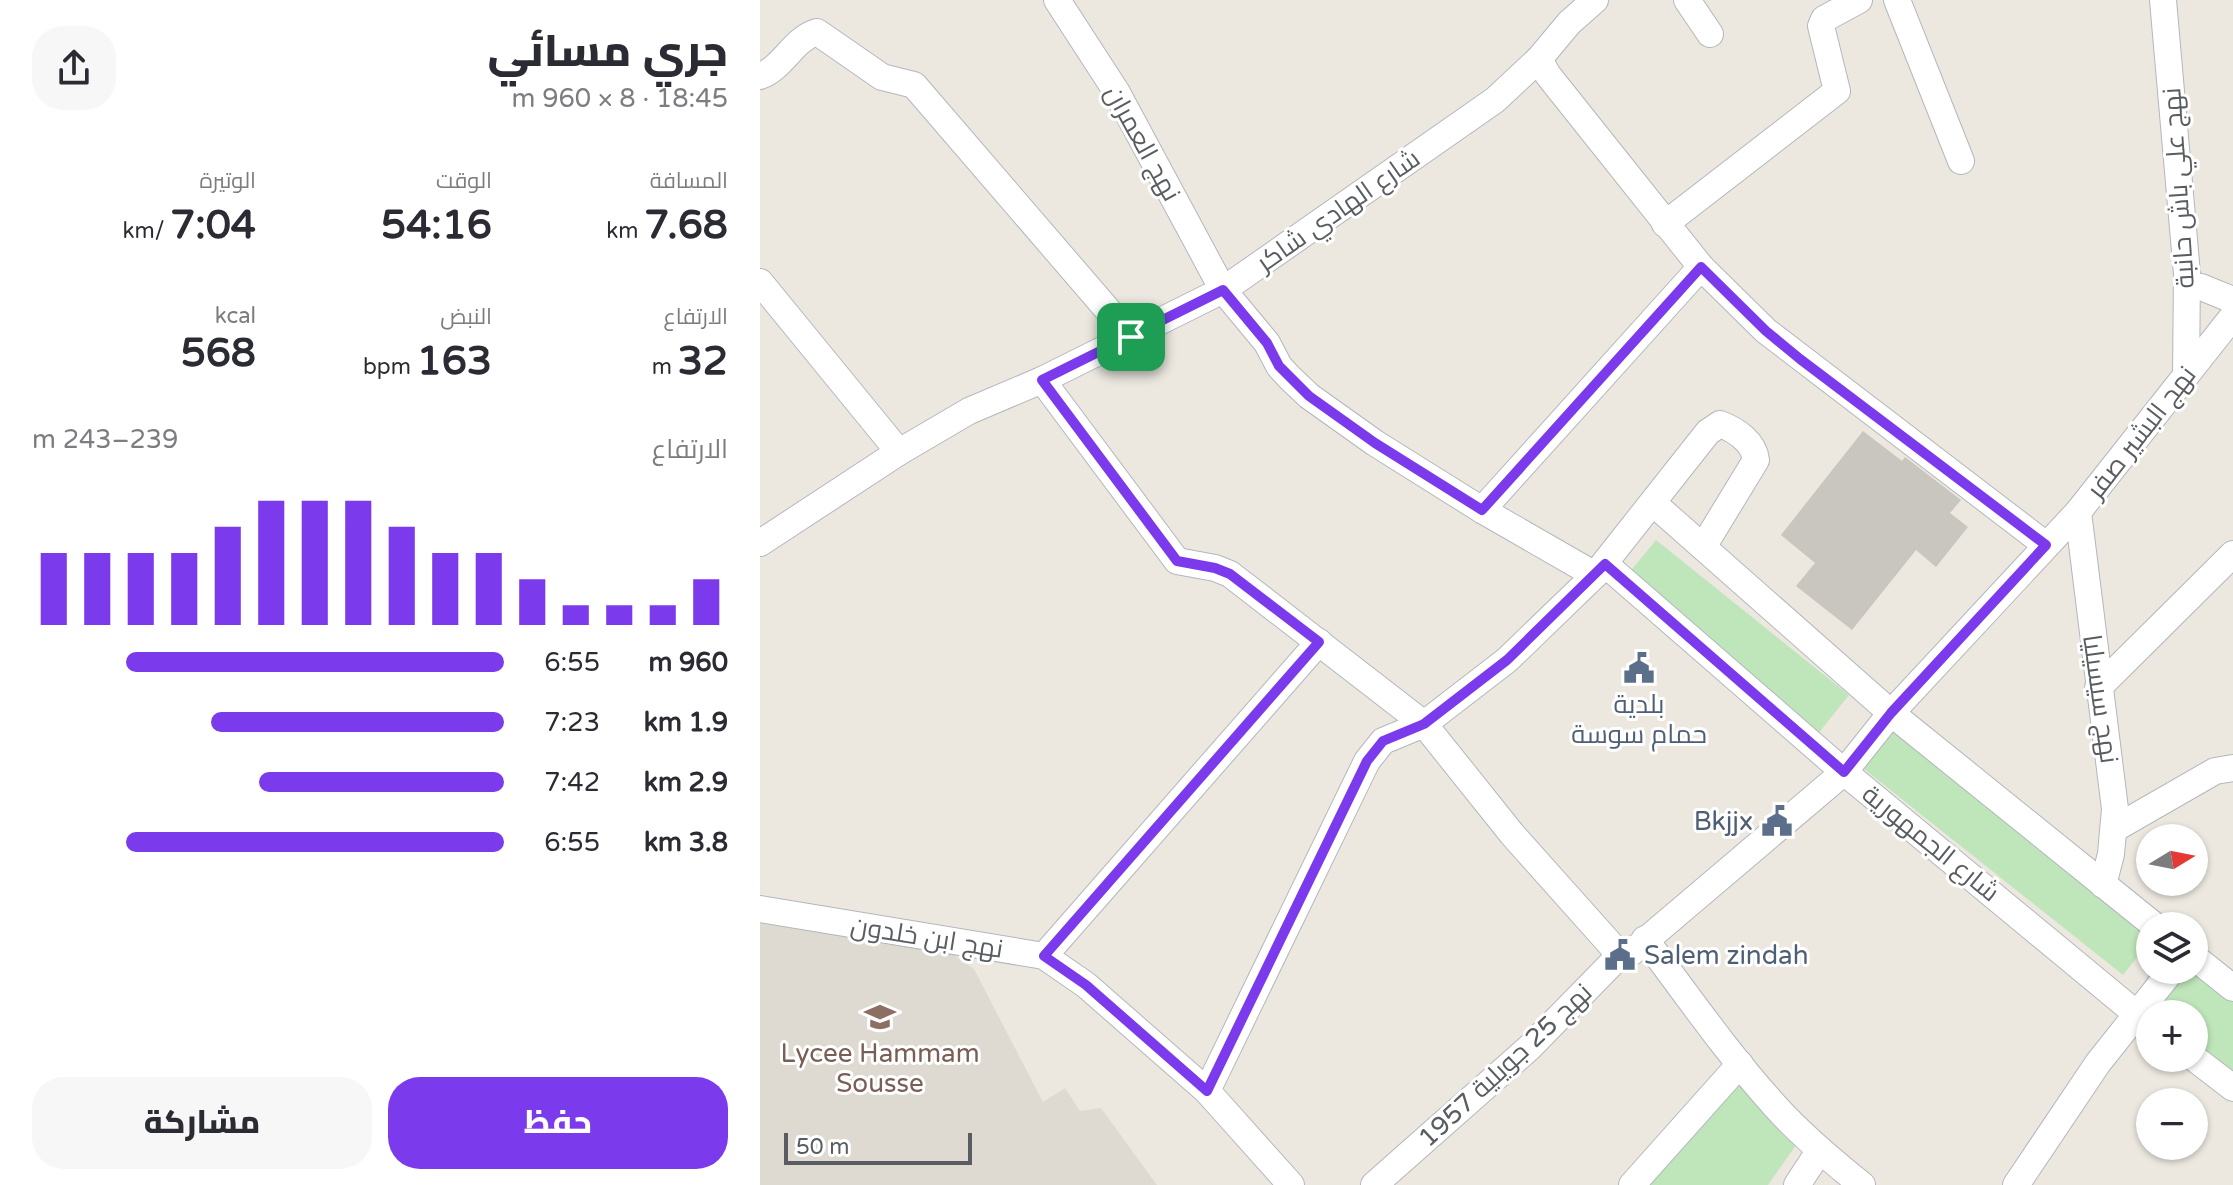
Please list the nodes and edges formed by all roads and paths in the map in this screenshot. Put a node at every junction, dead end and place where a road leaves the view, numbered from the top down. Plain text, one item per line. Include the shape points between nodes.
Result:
1 (1057, 0) edge
2 (1595, 0) edge
3 (1687, 0) edge
4 (1859, 0) edge
5 (1897, 0) edge
6 (2163, 0) edge
7 (1710, 34) dead end
8 (1539, 59) junction
9 (760, 76) edge
10 (1961, 161) dead end
11 (1665, 224) junction
12 (1701, 267) junction
13 (760, 282) edge
14 (2187, 285) junction
15 (1223, 290) junction
16 (2233, 300) edge
17 (2233, 316) edge
18 (1131, 337) junction
19 (2186, 375) junction
20 (1042, 380) junction
21 (899, 452) junction
22 (1653, 503) junction
23 (1482, 510) junction
24 (2078, 512) junction
25 (760, 543) edge
26 (2046, 545) junction
27 (1703, 547) junction
28 (2233, 554) edge
29 (1600, 569) junction
30 (1319, 642) junction
31 (2098, 688) junction
32 (1891, 713) junction
33 (1424, 724) junction
34 (2233, 768) edge
35 (1844, 772) junction
36 (2114, 829) junction
37 (2103, 885) junction
38 (760, 909) edge
39 (2137, 912) edge
40 (1645, 939) junction
41 (1620, 955) junction
42 (1044, 956) junction
43 (2208, 968) edge
44 (2233, 988) edge
45 (2136, 1013) edge
46 (2136, 1026) edge
47 (1740, 1064) junction
48 (2208, 1069) edge
49 (2233, 1088) edge
50 (1207, 1091) junction
51 (1820, 1150) junction
52 (1291, 1185) edge
53 (1374, 1185) edge
54 (1632, 1185) edge
55 (1797, 1185) edge
56 (1862, 1185) edge
57 (2016, 1185) edge

1 - 15 street, نهج العمران via 1116,91
2 - 8 street, شارع الهادي شاكر
3 - 7 street
4 - 11 street via 1824,19 1821,26 1837,91
5 - 10 street
6 - 14 street, نهج علي باش حانبة
8 - 11 street
8 - 15 street, شارع الهادي شاكر via 1495,100
9 - 18 street via 817,32 882,77 914,85
11 - 12 street
12 - 23 street
12 - 26 street via 1800,359
13 - 21 street
14 - 16 street
14 - 19 street, نهج علي باش حانبة
15 - 18 street, شارع الهادي شاكر
15 - 23 street, نهج العمران via 1279,366 1309,396
17 - 19 street, نهج البشير صفر
18 - 20 street, شارع الهادي شاكر
19 - 24 street, نهج البشير صفر
20 - 21 street, شارع الهادي شاكر via 969,411
20 - 30 street via 1177,561 1230,574
21 - 25 street, شارع الهادي شاكر
22 - 27 street
22 - 27 street via 1715,425 1739,434 1756,460
22 - 29 street
23 - 29 street, شارع الجمهورية
24 - 26 street, نهج البشير صفر
24 - 31 street, نهج سيسيليا
26 - 32 street, نهج 25 جويلية 1957
27 - 32 street
28 - 31 street
29 - 33 street via 1507,660
29 - 35 street, شارع الجمهورية
30 - 33 street
30 - 42 street
31 - 36 street, نهج سيسيليا
32 - 35 street, نهج 25 جويلية 1957
32 - 37 street
33 - 41 street via 1512,834
33 - 50 street via 1383,741 1367,761
34 - 36 street via 2215,771
35 - 40 street, نهج 25 جويلية 1957
35 - 45 street, شارع الجمهورية
36 - 37 street, نهج سيسيليا
37 - 39 street
38 - 42 street, نهج ابن خلدون
40 - 41 street, نهج 25 جويلية 1957
40 - 47 street
41 - 53 street, نهج 25 جويلية 1957 via 1530,1047
42 - 50 street, نهج ابن خلدون via 1086,985
43 - 44 street
46 - 57 street via 2098,1063
47 - 51 street
47 - 54 street
48 - 49 street
50 - 52 street, نهج ابن خلدون
51 - 55 street
51 - 56 street

